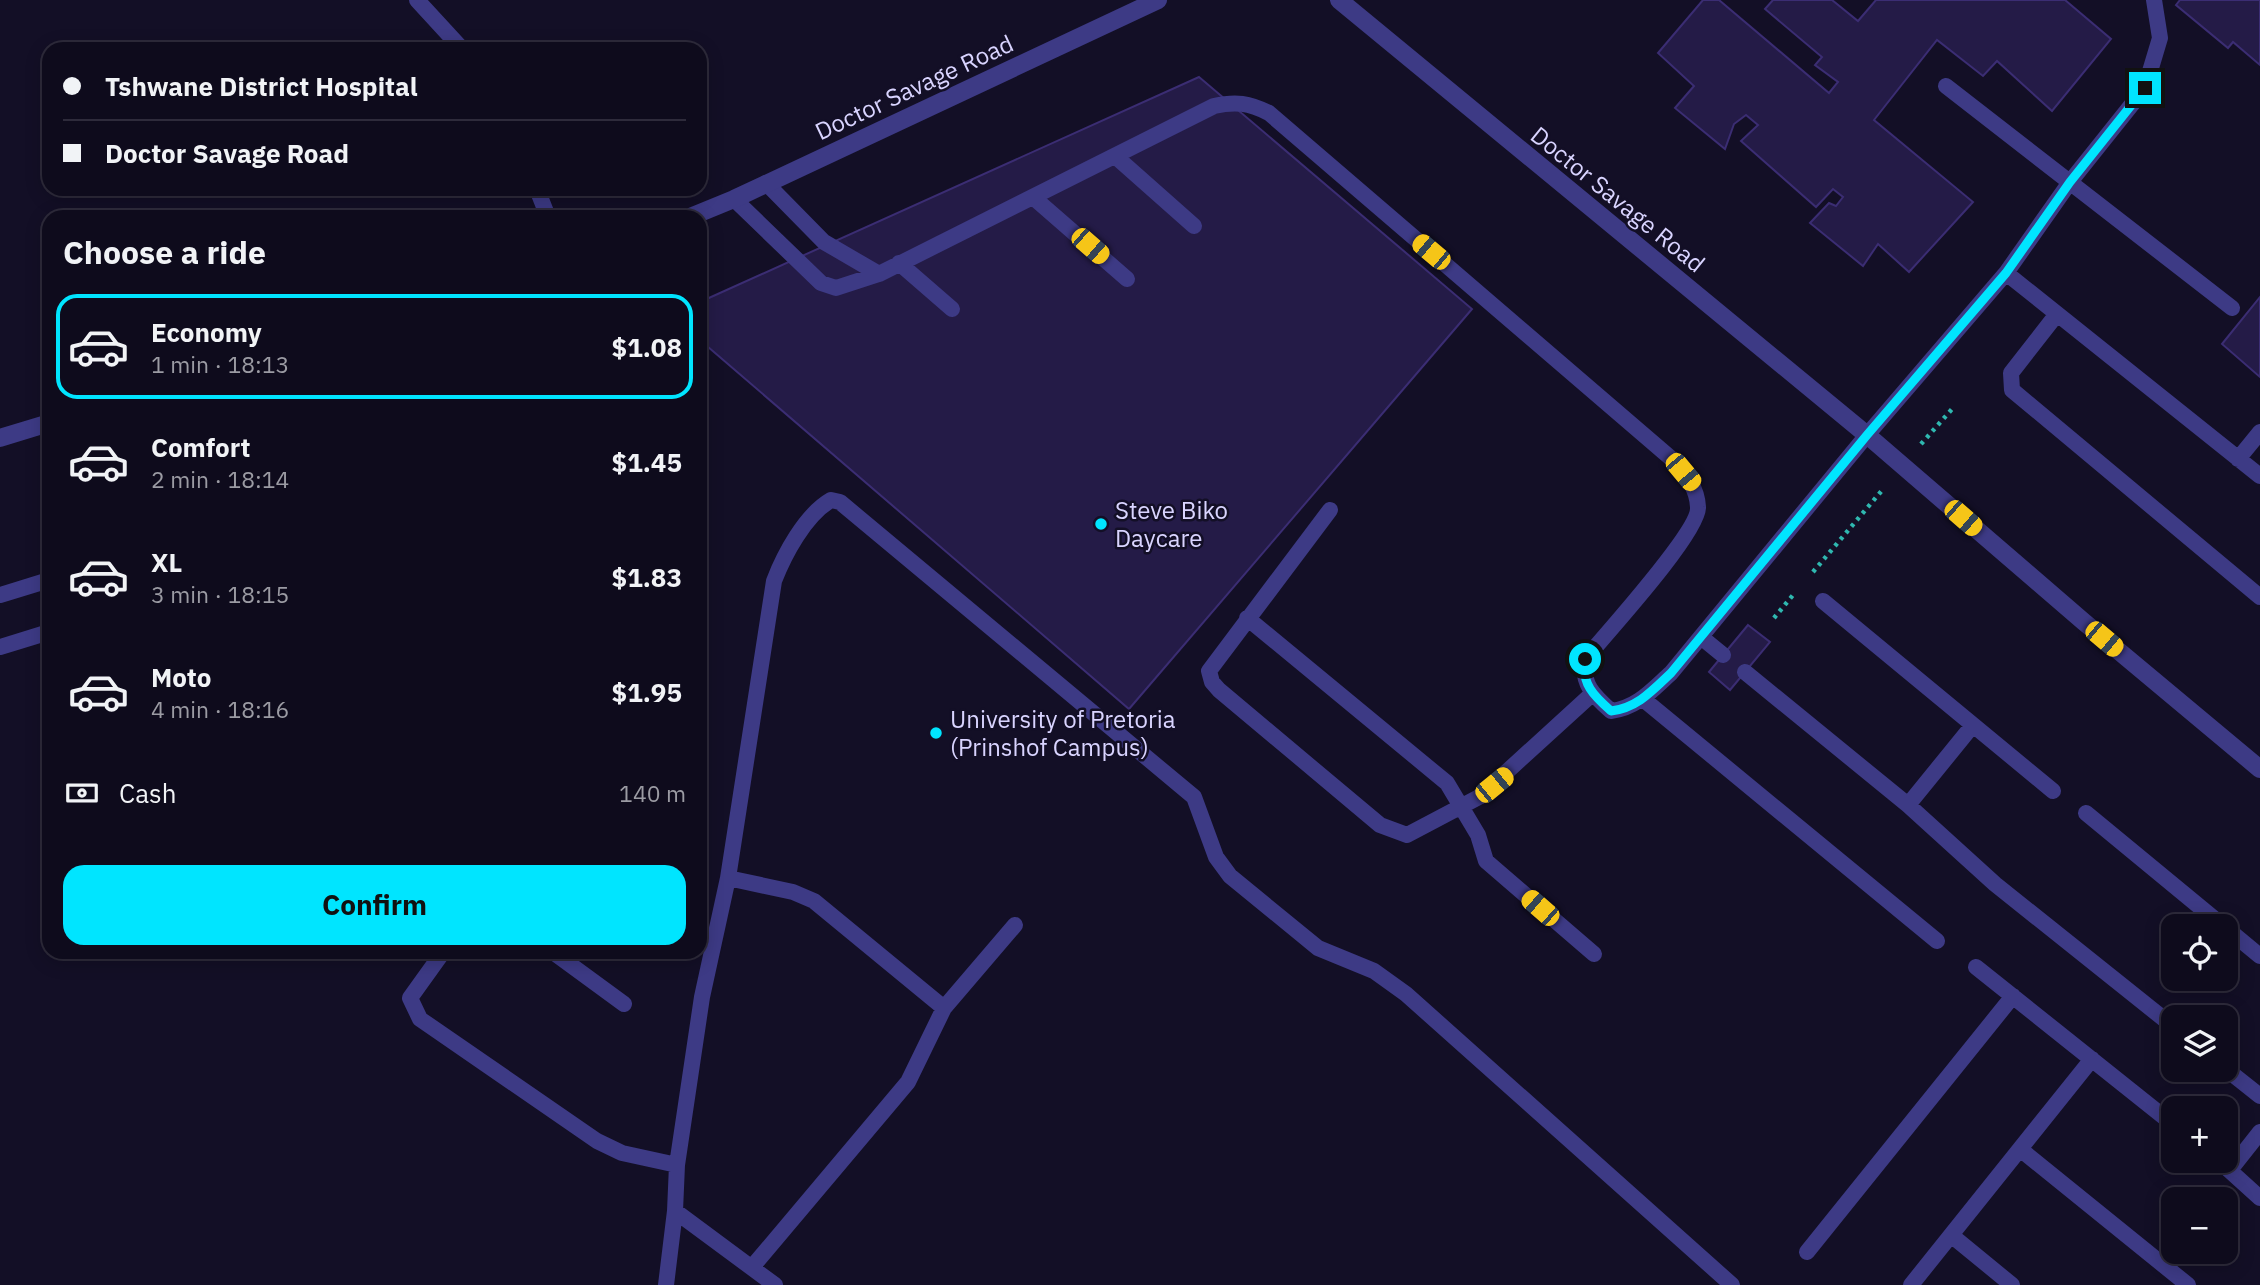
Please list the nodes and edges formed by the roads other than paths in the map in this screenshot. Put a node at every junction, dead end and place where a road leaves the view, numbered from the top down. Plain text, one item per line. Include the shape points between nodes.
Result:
1 (417, 0) edge
2 (1157, 0) edge
3 (1339, 0) edge
4 (2154, 0) edge
5 (455, 42) edge
6 (1946, 86) dead end
7 (1115, 156) junction
8 (2070, 182) junction
9 (766, 183) junction
10 (1034, 198) junction
11 (734, 199) junction
12 (707, 210) edge
13 (1194, 226) dead end
14 (899, 264) junction
15 (2006, 273) junction
16 (878, 274) junction
17 (1128, 279) dead end
18 (2232, 307) dead end
19 (952, 309) dead end
20 (2057, 314) junction
21 (42, 425) edge
22 (2260, 432) edge
23 (1867, 435) junction
24 (0, 438) edge
25 (2238, 459) junction
26 (2260, 476) edge
27 (1330, 510) dead end
28 (42, 582) edge
29 (0, 596) edge
30 (2260, 597) edge
31 (1823, 601) dead end
32 (1247, 618) junction
33 (42, 634) edge
34 (1701, 637) junction
35 (0, 647) edge
36 (1723, 654) dead end
37 (1745, 672) dead end
38 (1592, 694) junction
39 (1643, 699) junction
40 (1973, 725) junction
41 (2260, 769) edge
42 (2053, 791) dead end
43 (1908, 806) junction
44 (1461, 807) junction
45 (2086, 813) dead end
46 (728, 878) junction
47 (2209, 914) edge
48 (1015, 925) dead end
49 (2238, 938) edge
50 (1937, 941) dead end
51 (1594, 954) dead end
52 (2260, 956) edge
53 (438, 959) edge
54 (563, 959) edge
55 (1976, 967) dead end
56 (2012, 996) junction
57 (624, 1004) dead end
58 (944, 1008) junction
59 (2161, 1017) edge
60 (2092, 1059) junction
61 (2238, 1079) edge
62 (2260, 1096) edge
63 (2161, 1115) edge
64 (2260, 1132) edge
65 (2020, 1149) junction
66 (2238, 1152) edge
67 (677, 1165) junction
68 (2233, 1173) edge
69 (2260, 1198) edge
70 (675, 1211) junction
71 (1951, 1235) junction
72 (1807, 1252) dead end
73 (753, 1266) junction
74 (666, 1285) edge
75 (775, 1285) edge
76 (1732, 1285) edge
77 (1911, 1285) edge
78 (2012, 1285) edge
79 (2188, 1285) edge

1 - 5 lane
2 - 9 street, Doctor Savage Road
3 - 23 street, Doctor Savage Road
4 - 8 lane via 2160,38 2145,88
6 - 8 lane
7 - 10 lane
7 - 13 lane
7 - 38 lane via 1214,106 1249,103 1269,113 1674,460 1693,483 1699,510 1687,536 1585,659 1582,675
8 - 15 lane
8 - 18 lane
9 - 11 street, Doctor Savage Road
9 - 16 lane via 824,242
10 - 14 lane
10 - 17 lane
11 - 12 street, Doctor Savage Road
11 - 16 lane via 821,283 836,288
14 - 16 lane
14 - 19 lane
15 - 20 lane
15 - 23 lane
20 - 25 lane
20 - 30 lane via 2011,373 2012,390
21 - 24 street
22 - 25 lane
23 - 34 lane
23 - 41 street, Doctor Savage Road
25 - 26 lane
27 - 32 lane
28 - 29 lane
31 - 40 lane
32 - 44 lane via 1447,783
32 - 44 lane via 1209,671 1219,690 1380,825 1407,835
33 - 35 lane
34 - 36 lane
34 - 39 lane
37 - 43 lane
38 - 39 lane via 1611,711 1625,710
38 - 44 lane via 1509,773
39 - 50 lane
40 - 42 lane
40 - 43 lane
43 - 59 lane via 1995,884
44 - 51 lane via 1478,835 1486,861
45 - 47 lane
46 - 58 lane via 793,891 814,901
46 - 67 lane via 702,998
46 - 76 lane via 774,581 794,539 824,504 840,502 1194,797 1216,857 1230,876 1318,948 1374,971 1406,994
48 - 58 lane
49 - 52 lane
53 - 67 lane via 410,998 420,1019 597,1140 622,1153
54 - 57 lane
55 - 56 lane
56 - 60 lane
56 - 72 lane
58 - 73 lane via 908,1082
60 - 63 lane
60 - 65 lane
61 - 62 lane
64 - 66 lane
65 - 71 lane
65 - 79 lane
67 - 70 lane
68 - 69 lane
70 - 73 lane
70 - 74 lane
71 - 77 lane
71 - 78 lane
73 - 75 lane

